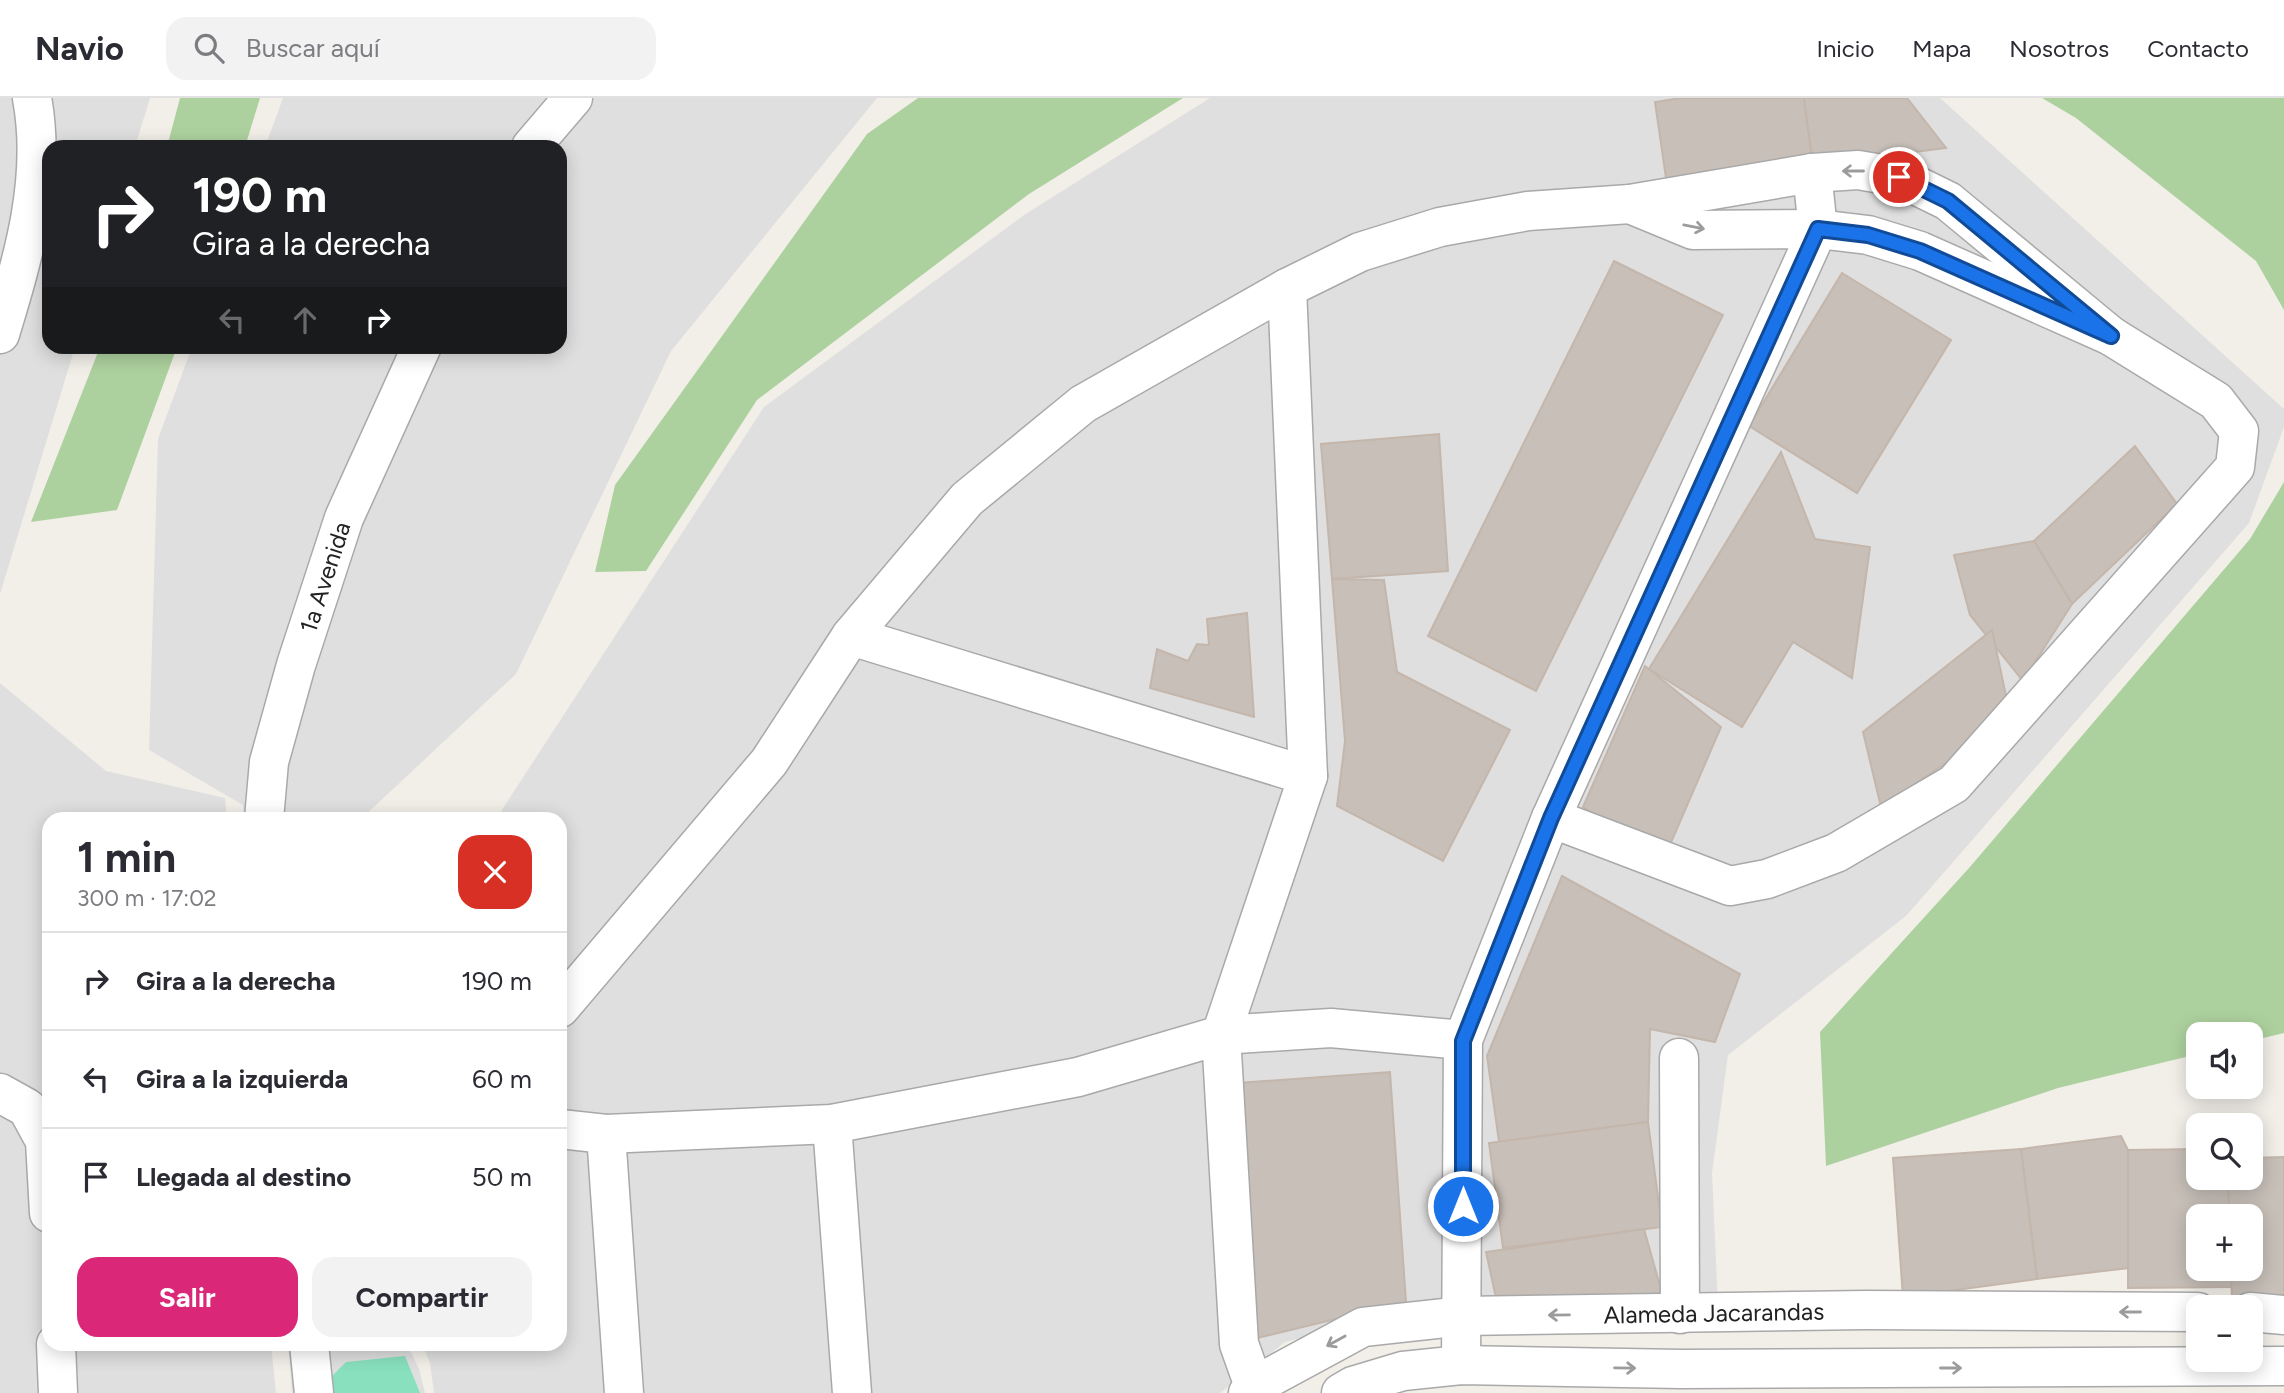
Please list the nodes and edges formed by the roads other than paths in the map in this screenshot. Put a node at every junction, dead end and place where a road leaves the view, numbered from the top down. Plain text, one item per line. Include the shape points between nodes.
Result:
1 (32, 98) edge
2 (573, 98) edge
3 (537, 140) edge
4 (1812, 173) junction
5 (1630, 204) junction
6 (1818, 229) junction
7 (1287, 288) junction
8 (0, 334) edge
9 (2111, 336) junction
10 (418, 354) edge
11 (851, 636) junction
12 (1308, 776) junction
13 (265, 812) edge
14 (1551, 818) junction
15 (567, 1000) edge
16 (1221, 1035) junction
17 (1463, 1041) junction
18 (1679, 1058) dead end
19 (0, 1093) edge
20 (832, 1124) junction
21 (567, 1130) edge
22 (606, 1134) junction
23 (42, 1135) edge
24 (1888, 1311) junction
25 (2186, 1312) edge
26 (2263, 1313) edge
27 (1679, 1314) junction
28 (2284, 1315) edge
29 (1463, 1316) junction
30 (56, 1351) edge
31 (310, 1351) edge
32 (1461, 1365) junction
33 (2284, 1366) edge
34 (1883, 1380) edge
35 (1829, 1381) edge
36 (1251, 1390) edge
37 (58, 1393) edge
38 (314, 1393) edge
39 (624, 1393) edge
40 (852, 1393) edge
41 (1341, 1393) edge

1 - 8 street via 38,164 30,222
2 - 3 street
4 - 5 street
4 - 6 street
9 -> 4 street via 1948,201 1899,177 1858,170
5 -> 6 street via 1693,230
5 - 7 street via 1528,211 1440,227 1360,252
6 - 9 street via 1868,235 1920,251
6 - 14 street
7 - 11 street via 1083,404 968,499
7 - 12 street
9 - 14 street via 2216,401 2239,431 2235,467 1955,784 1836,853 1767,879 1730,886
10 - 13 street, 1a Avenida via 344,518 269,762
11 - 12 street
11 - 15 street via 769,762
12 - 16 street
14 - 17 street
16 - 17 street via 1331,1028
16 - 20 street via 1078,1077
16 - 36 street via 1239,1344
17 - 29 street
18 - 27 street
19 - 23 street via 27,1108
20 - 22 street
20 - 40 street
21 - 22 street
22 - 39 street
25 -> 24 street, Alameda Jacarandas
24 - 27 street, Alameda Jacarandas
24 - 34 street via 1894,1339
26 - 28 street
27 -> 29 street, Alameda Jacarandas
29 - 32 street
29 -> 36 street, Alameda Jacarandas via 1363,1327
30 - 37 street
31 - 38 street
32 -> 35 street
32 - 41 street via 1403,1371
34 -> 33 street
34 - 35 street

